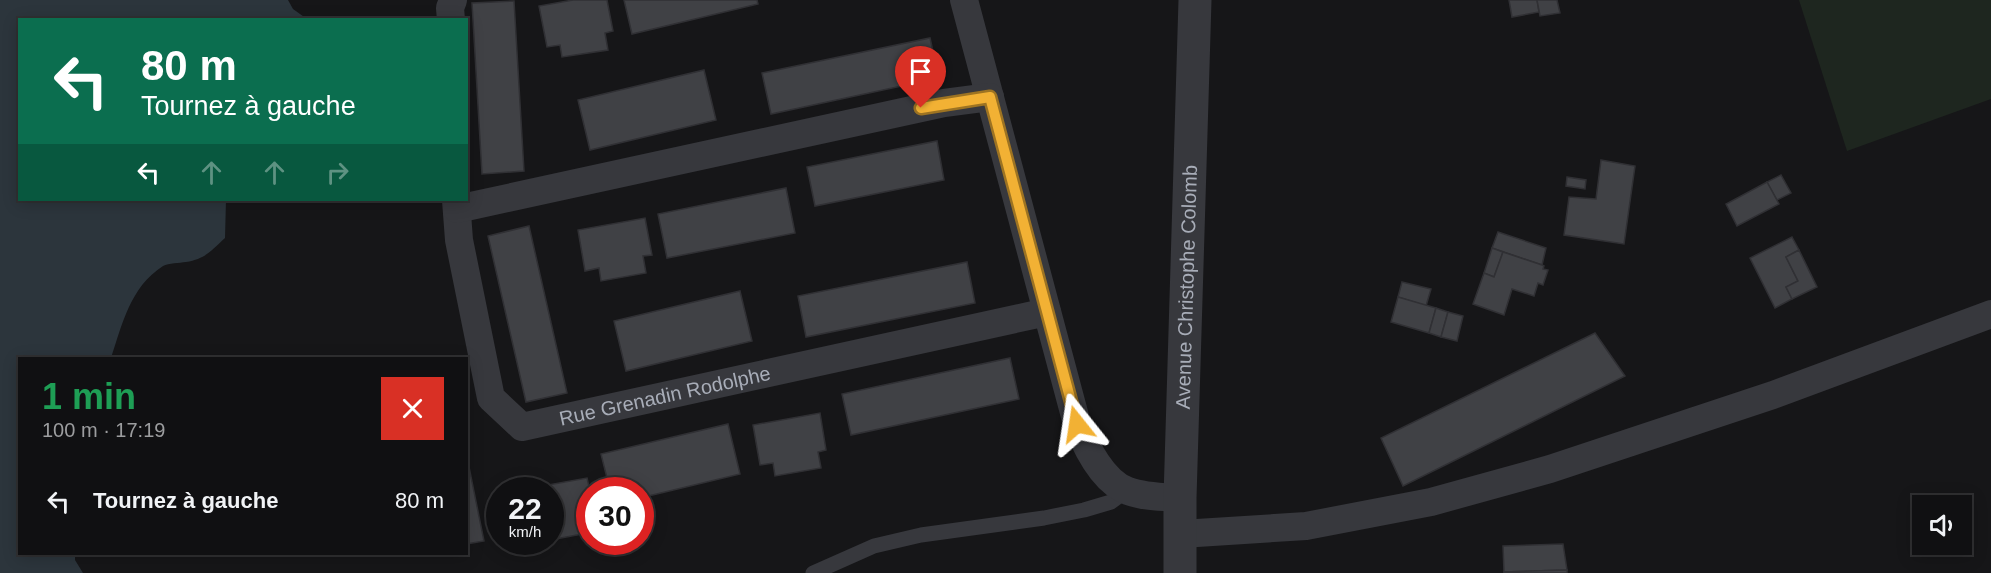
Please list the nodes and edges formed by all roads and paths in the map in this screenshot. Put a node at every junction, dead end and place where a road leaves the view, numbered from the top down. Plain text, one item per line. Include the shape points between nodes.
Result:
1 (453, 0) edge
2 (964, 0) edge
3 (1195, 0) edge
4 (451, 18) edge
5 (990, 97) junction
6 (457, 204) edge
7 (1047, 312) junction
8 (1991, 314) edge
9 (1126, 491) junction
10 (1180, 498) junction
11 (1181, 534) junction
12 (813, 573) edge
13 (1180, 573) edge

1 - 4 street
2 - 5 street
3 - 10 street, Avenue Christophe Colomb
5 - 6 street
5 - 7 street
6 - 7 street, Rue Grenadin Rodolphe via 459,240 491,398 522,427
7 - 9 street via 1085,445 1095,462
8 - 11 street via 1773,395 1550,469 1431,502 1306,526
9 - 10 street
9 - 12 lane via 1111,502 1084,510 874,546
10 - 11 street, Avenue Christophe Colomb
11 - 13 street, Avenue Christophe Colomb

